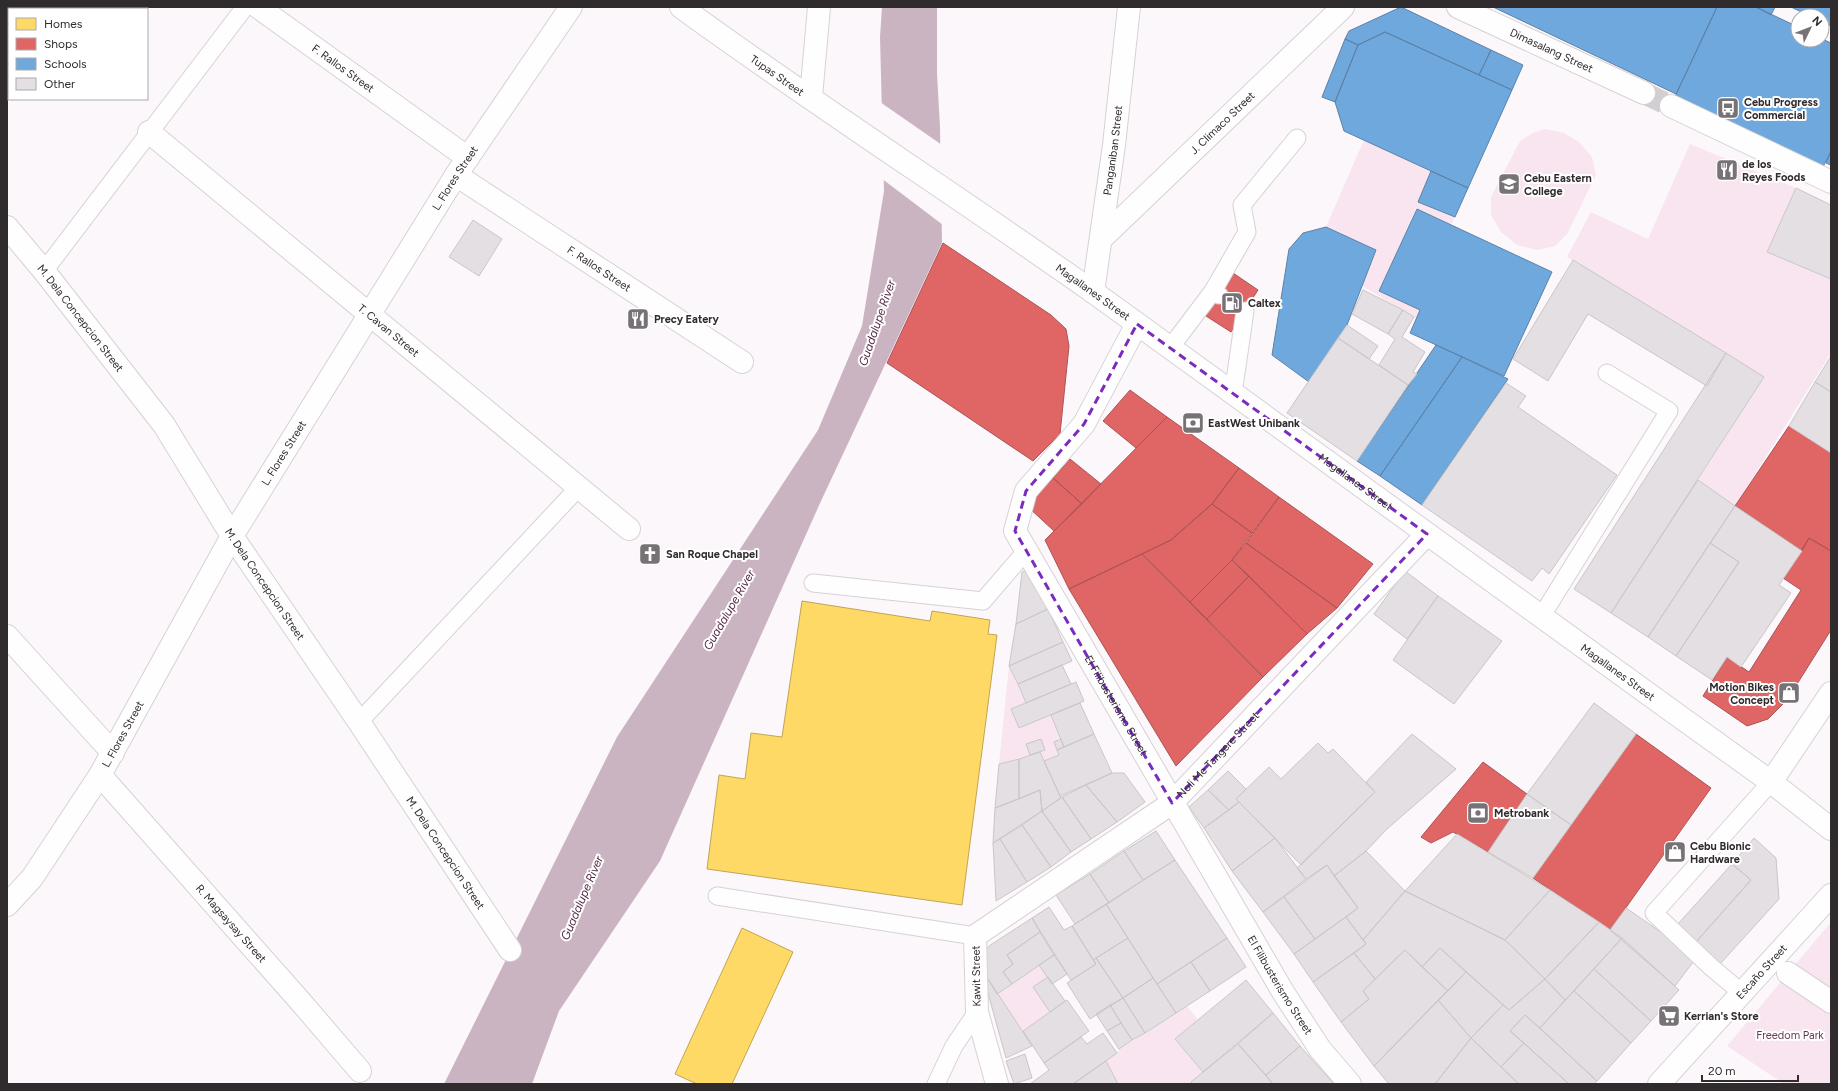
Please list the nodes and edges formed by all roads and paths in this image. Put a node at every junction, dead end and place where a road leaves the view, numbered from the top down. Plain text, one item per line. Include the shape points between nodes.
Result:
1 (244, 7) edge
2 (258, 7) edge
3 (571, 7) edge
4 (681, 7) edge
5 (820, 7) edge
6 (1129, 7) edge
7 (1343, 7) edge
8 (1458, 7) edge
9 (1644, 93) tunnel mouth
10 (811, 97) junction
11 (1671, 106) tunnel mouth
12 (149, 132) junction
13 (1297, 138) dead end
14 (875, 141) joint
15 (462, 167) junction
16 (1831, 182) edge
17 (7, 227) edge
18 (1101, 239) junction
19 (44, 271) junction
20 (1093, 292) junction
21 (1245, 311) dead end
22 (370, 314) junction
23 (1137, 324) junction
24 (1170, 348) junction
25 (742, 362) dead end
26 (1607, 373) dead end
27 (1233, 394) junction
28 (579, 487) junction
29 (629, 529) dead end
30 (1428, 534) junction
31 (232, 536) junction
32 (1026, 551) junction
33 (813, 583) dead end
34 (1541, 617) junction
35 (7, 636) edge
36 (1831, 693) edge
37 (359, 722) junction
38 (113, 754) junction
39 (100, 776) junction
40 (1771, 782) junction
41 (1172, 803) junction
42 (1831, 829) edge
43 (1831, 895) edge
44 (717, 896) dead end
45 (7, 905) edge
46 (975, 936) junction
47 (510, 950) dead end
48 (1788, 973) dead end
49 (1742, 993) junction
50 (1831, 1002) edge
51 (977, 1012) junction
52 (360, 1071) dead end
53 (936, 1084) edge
54 (997, 1084) edge
55 (1350, 1084) edge
56 (1659, 1084) edge

1 - 12 lane
2 - 15 street, F. Rallos Street
3 - 15 street, L. Flores Street
4 - 10 street, Tupas Street via 751,58
5 - 10 street
6 - 18 street, Panganiban Street
7 - 18 street, J. Climaco Street
8 - 9 street, Dimasalang Street
10 - 14 street, Tupas Street
11 - 16 street
12 - 19 lane
12 - 22 street, T. Cavan Street
13 - 24 lane via 1242,205 1247,232 1216,293
14 - 20 street, Magallanes Street
15 - 22 street, L. Flores Street
15 - 25 street, F. Rallos Street
17 - 19 street, M. Dela Concepcion Street
18 - 20 street, Panganiban Street
19 - 31 street, M. Dela Concepcion Street via 164,425
20 - 23 street, Magallanes Street
21 - 27 lane
22 - 28 street, T. Cavan Street
22 - 31 street, L. Flores Street
23 - 24 street, Magallanes Street
23 - 32 street, El Filibusterismo Street via 1084,424 1026,491 1015,531
24 - 27 street, Magallanes Street
26 - 34 lane via 1669,411
27 - 30 street, Magallanes Street
28 - 29 street, T. Cavan Street
28 - 37 lane
30 - 34 street, Magallanes Street
30 - 41 street, Noli Me Tangere Street
31 - 37 street, M. Dela Concepcion Street
31 - 38 street, L. Flores Street
32 - 33 lane via 983,601
32 - 41 street, El Filibusterismo Street
34 - 40 street, Magallanes Street
35 - 38 street
36 - 40 street
37 - 47 street, M. Dela Concepcion Street
38 - 39 street, L. Flores Street
39 - 45 street, L. Flores Street via 32,878
39 - 52 street, R. Magsaysay Street
40 - 42 street, Magallanes Street
40 - 49 lane via 1654,913
41 - 46 street, Noli Me Tangere Street
41 - 55 street, El Filibusterismo Street via 1283,992 1320,1049
43 - 49 street, Escaño Street
44 - 46 lane
46 - 51 street, Kawit Street
48 - 50 street
49 - 56 street, Escaño Street
51 - 53 lane via 954,1046
51 - 54 street, Kawit Street

